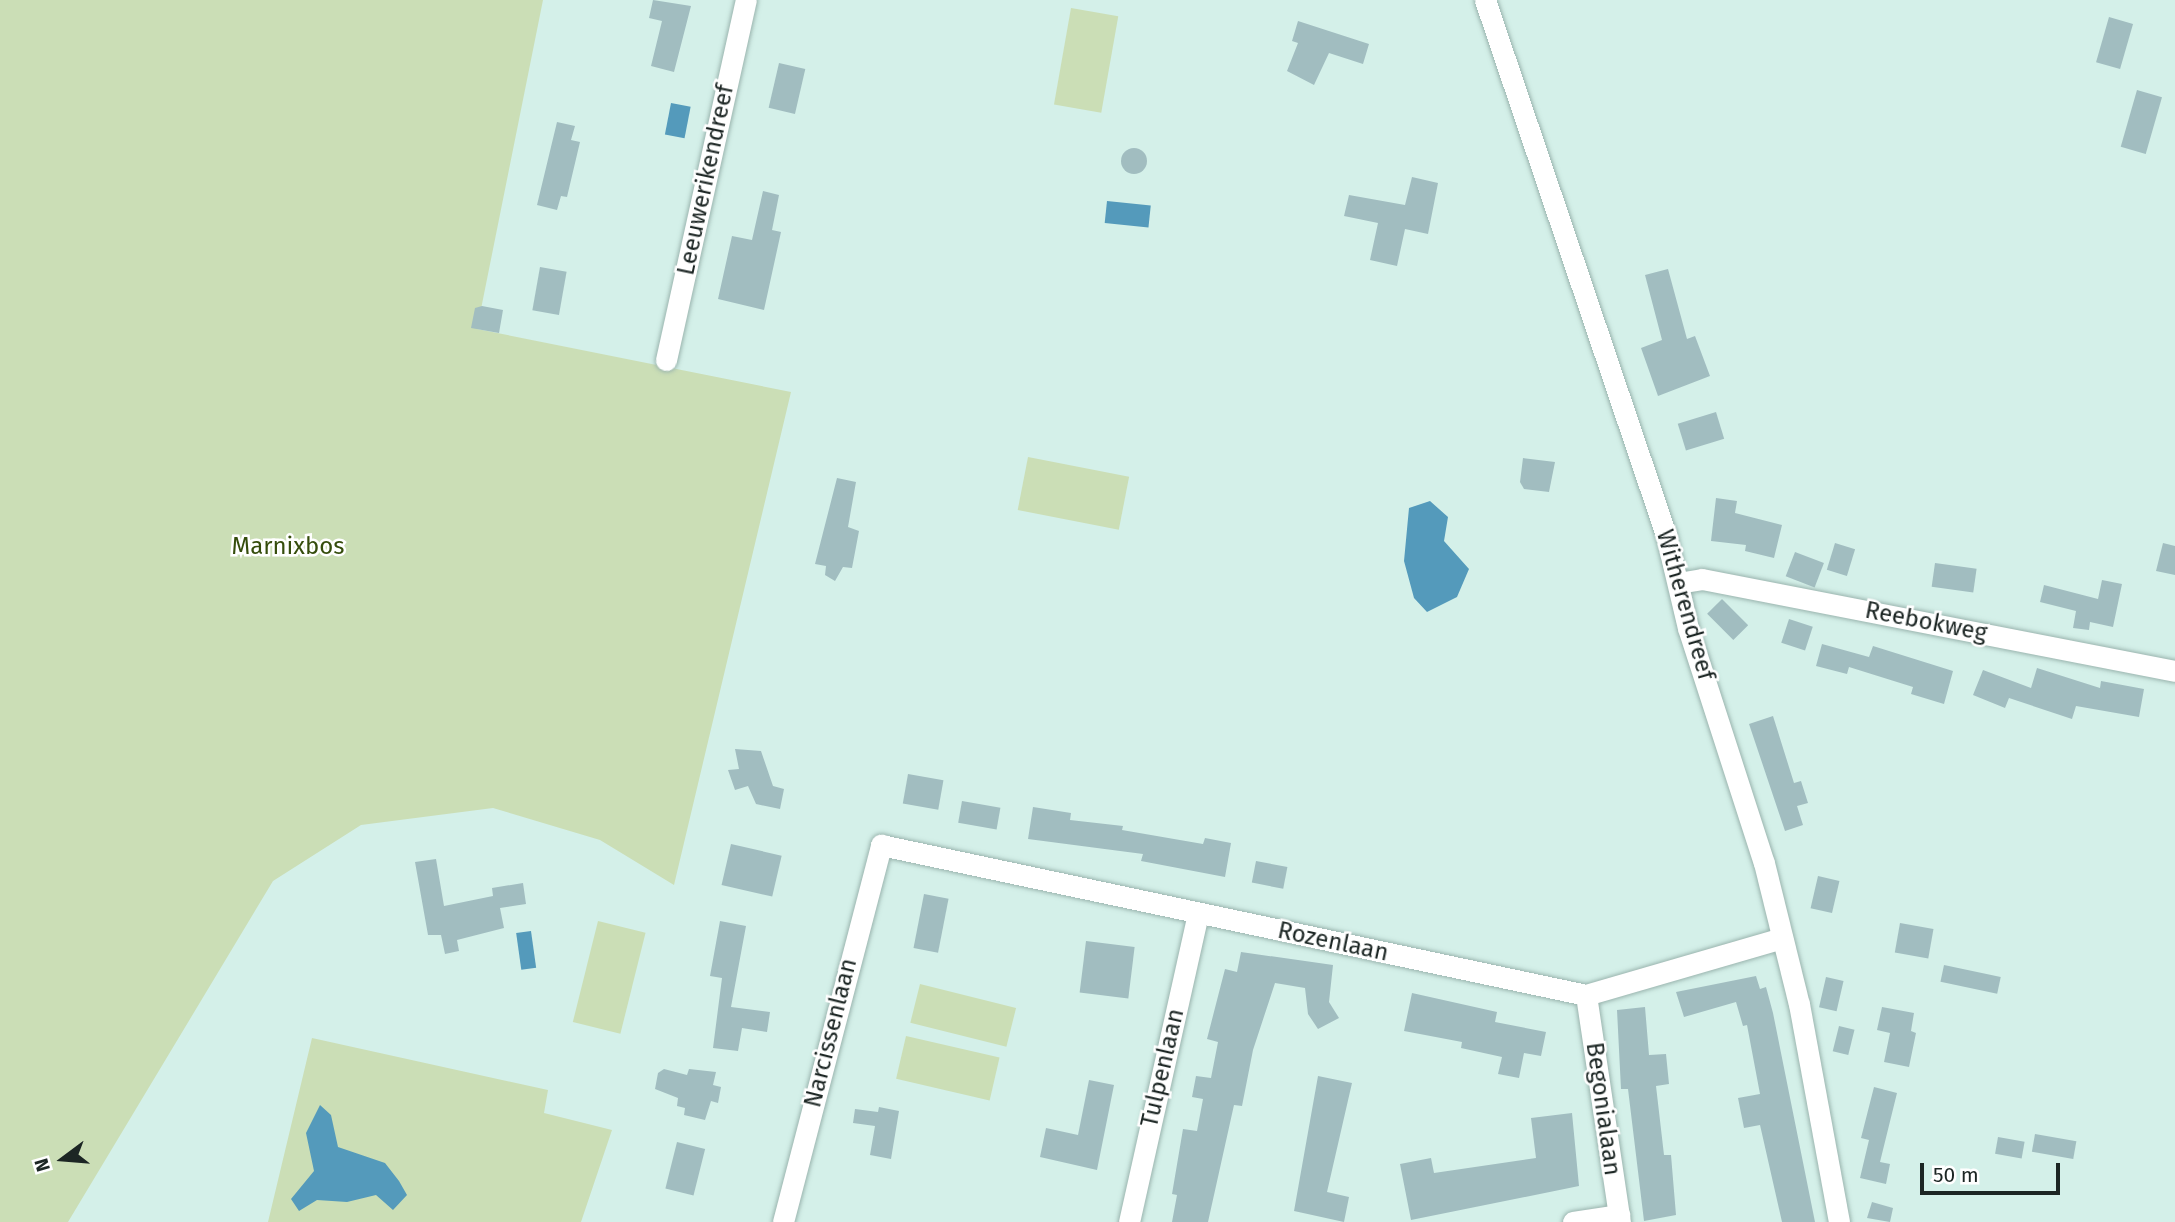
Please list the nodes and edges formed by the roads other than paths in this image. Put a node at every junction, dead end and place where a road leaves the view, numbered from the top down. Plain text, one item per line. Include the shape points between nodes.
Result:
1 (746, 0) edge
2 (1485, 0) edge
3 (666, 360) dead end
4 (1678, 583) junction
5 (2175, 671) edge
6 (881, 845) joint
7 (1198, 914) junction
8 (1782, 938) junction
9 (1586, 995) junction
10 (1619, 1219) edge
11 (783, 1222) edge
12 (1129, 1222) edge
13 (1573, 1222) edge
14 (1839, 1222) edge

1 - 3 street, Leeuwerikendreef
2 - 4 street, Witherendreef via 1666,535
4 - 5 street, Reebokweg via 1702,579
4 - 8 street, Witherendreef via 1764,863
6 - 7 street, Rozenlaan
6 - 11 street, Narcissenlaan
7 - 9 street, Rozenlaan
7 - 12 street, Tulpenlaan
8 - 9 street, Rozenlaan
8 - 14 street, Witherendreef via 1818,1098
9 - 10 street, Begonialaan
10 - 13 street

